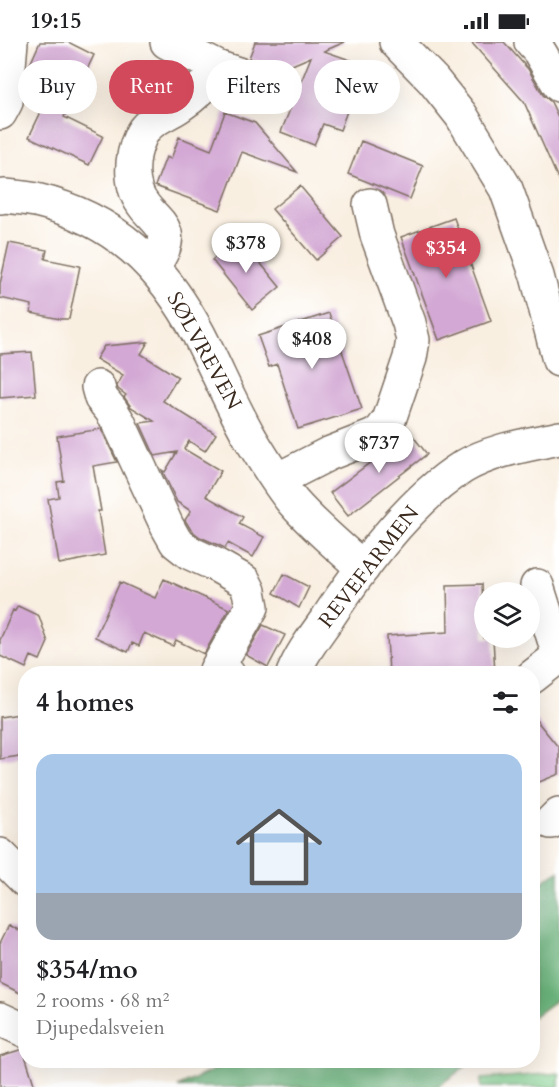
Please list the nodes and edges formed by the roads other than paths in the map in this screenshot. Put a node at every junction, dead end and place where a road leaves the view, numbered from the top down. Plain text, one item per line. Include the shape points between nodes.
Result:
1 (11, 42) edge
2 (167, 42) edge
3 (396, 42) edge
4 (531, 42) edge
5 (206, 62) edge
6 (206, 84) edge
7 (559, 85) edge
8 (0, 113) edge
9 (0, 197) edge
10 (370, 205) dead end
11 (153, 267) junction
12 (559, 360) edge
13 (98, 387) dead end
14 (559, 438) edge
15 (277, 480) junction
16 (363, 568) junction
17 (540, 596) edge
18 (559, 656) edge
19 (225, 666) edge
20 (298, 666) edge
21 (540, 671) edge
22 (0, 855) edge
23 (18, 873) edge
24 (0, 1019) edge
25 (18, 1028) edge

1 - 8 street via 6,102
2 - 5 street
3 - 12 street via 460,115 506,189 537,276
4 - 7 street
6 - 11 street via 150,123 139,139 132,166 134,186 143,206 165,233 164,247
9 - 11 street, SØLVREVEN via 34,200 99,223
10 - 15 street via 409,323 413,340 410,358 389,420 381,431
11 - 15 street, SØLVREVEN via 182,306 252,441
13 - 19 street via 176,542 244,581 249,591 252,606
14 - 16 street, REVEFARMEN via 504,450 465,466 412,509
15 - 16 street, SØLVREVEN via 293,502
16 - 20 street, REVEFARMEN
17 - 18 street
18 - 21 street
22 - 23 street
24 - 25 street

